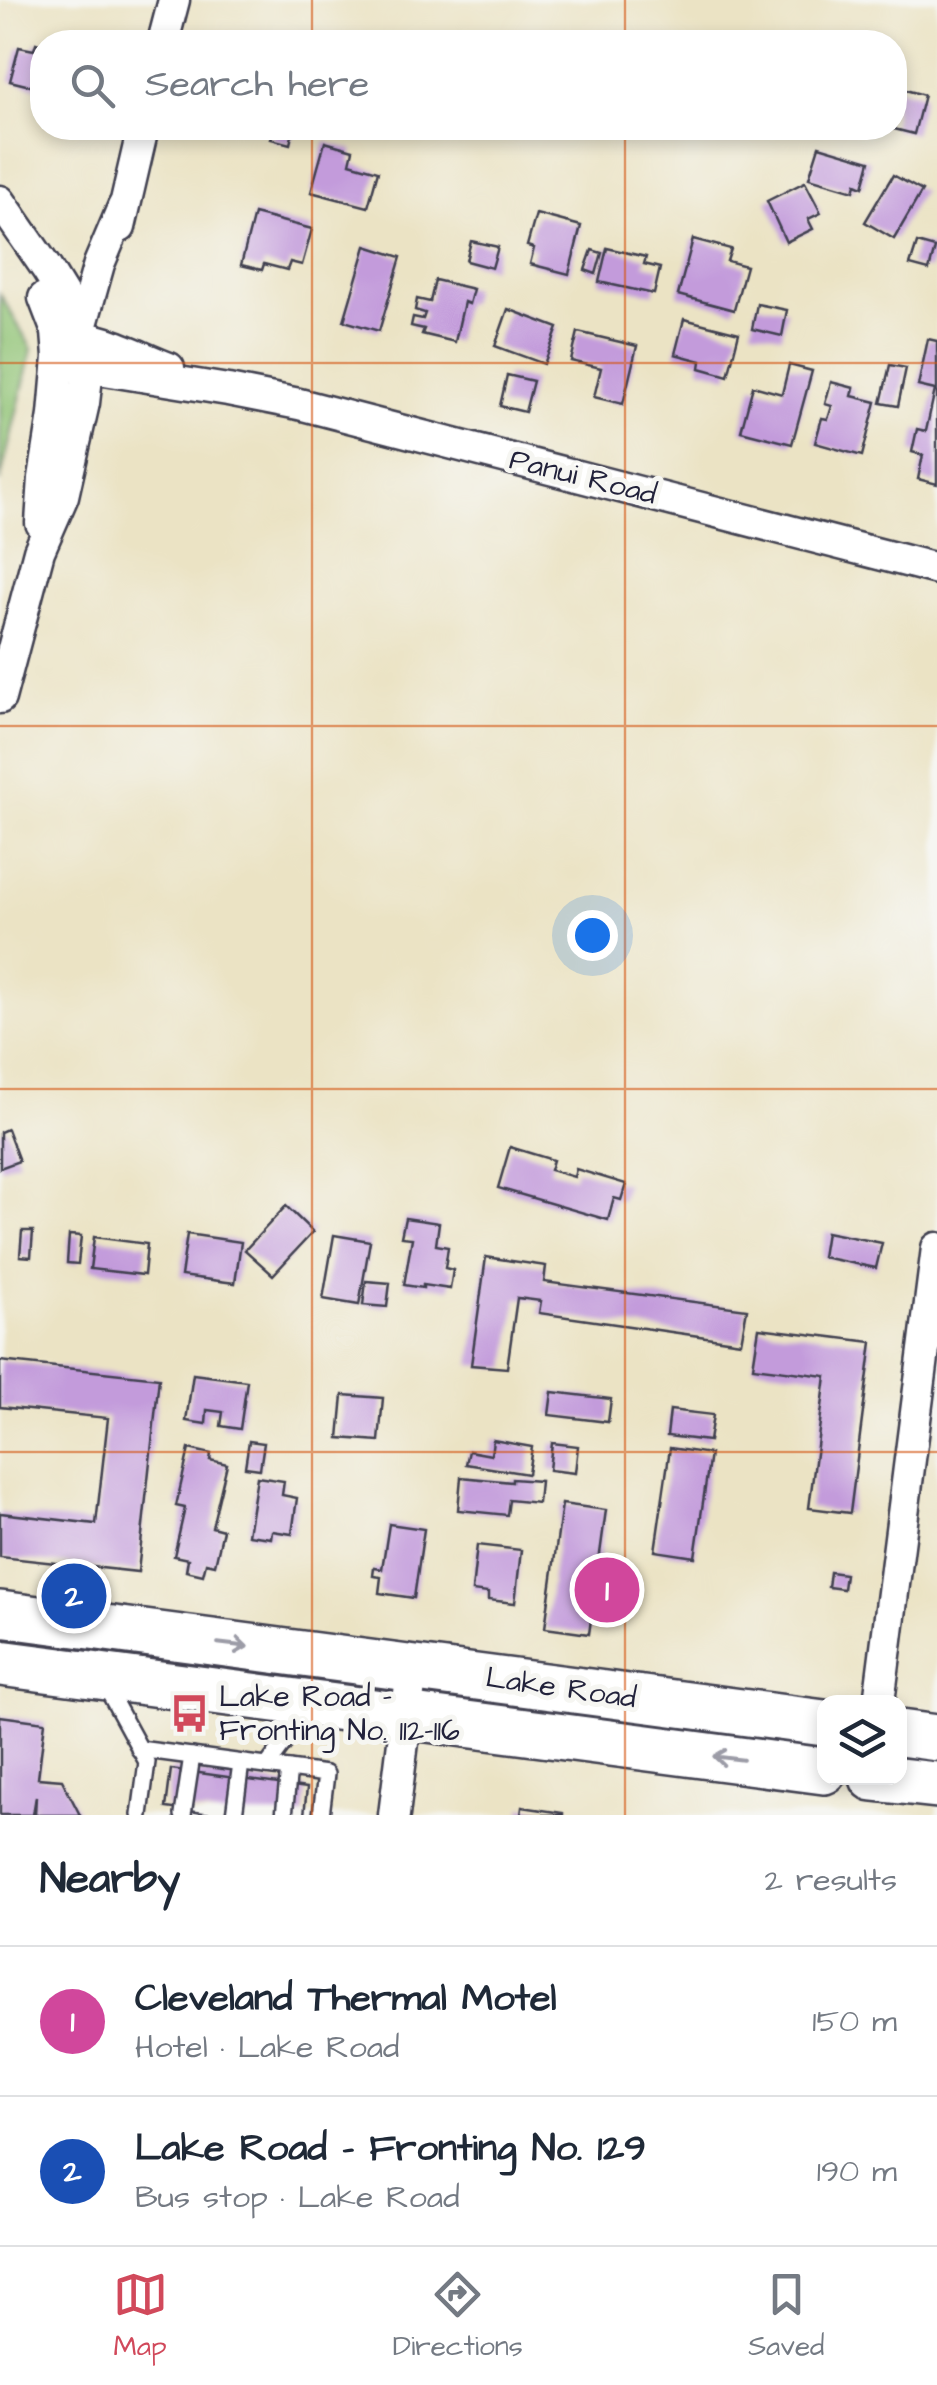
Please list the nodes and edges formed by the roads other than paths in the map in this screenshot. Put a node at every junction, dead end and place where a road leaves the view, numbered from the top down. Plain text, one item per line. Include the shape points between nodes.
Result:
1 (174, 0) edge
2 (166, 30) edge
3 (140, 140) edge
4 (0, 204) edge
5 (123, 208) junction
6 (99, 264) junction
7 (48, 269) junction
8 (75, 341) junction
9 (38, 551) junction
10 (937, 568) edge
11 (0, 698) edge
12 (937, 1248) edge
13 (0, 1614) edge
14 (0, 1663) edge
15 (412, 1668) junction
16 (100, 1676) junction
17 (880, 1695) edge
18 (313, 1704) junction
19 (407, 1716) junction
20 (817, 1722) edge
21 (907, 1734) edge
22 (937, 1738) edge
23 (140, 1749) junction
24 (192, 1756) junction
25 (241, 1763) junction
26 (266, 1766) junction
27 (289, 1769) junction
28 (817, 1770) edge
29 (907, 1782) edge
30 (937, 1785) edge
31 (141, 1815) edge
32 (184, 1815) edge
33 (234, 1815) edge
34 (284, 1815) edge
35 (321, 1815) edge
36 (394, 1815) edge

1 - 2 street
3 - 5 street
4 - 7 street
4 - 8 street
5 - 6 street
5 - 8 street via 103,313
6 - 7 street via 67,276
6 - 8 street
7 - 8 street
8 - 9 street via 84,403 63,496
8 - 9 street via 59,344
8 - 10 street, Panui Road via 228,390
9 - 11 street
12 - 17 street
13 -> 15 main road, Lake Road
14 - 16 main road, Lake Road
15 - 19 street
15 - 20 main road, Lake Road
16 - 18 main road, Lake Road
16 - 23 lane
18 - 19 main road, Lake Road
18 - 26 lane
28 -> 19 main road, Lake Road
19 - 36 street
21 - 22 main road
23 - 24 lane
23 - 31 lane via 146,1762
24 - 25 lane
24 - 32 lane
25 - 26 lane
25 - 33 lane
26 - 27 lane
27 - 34 lane
27 - 35 lane via 326,1774
29 - 30 main road

